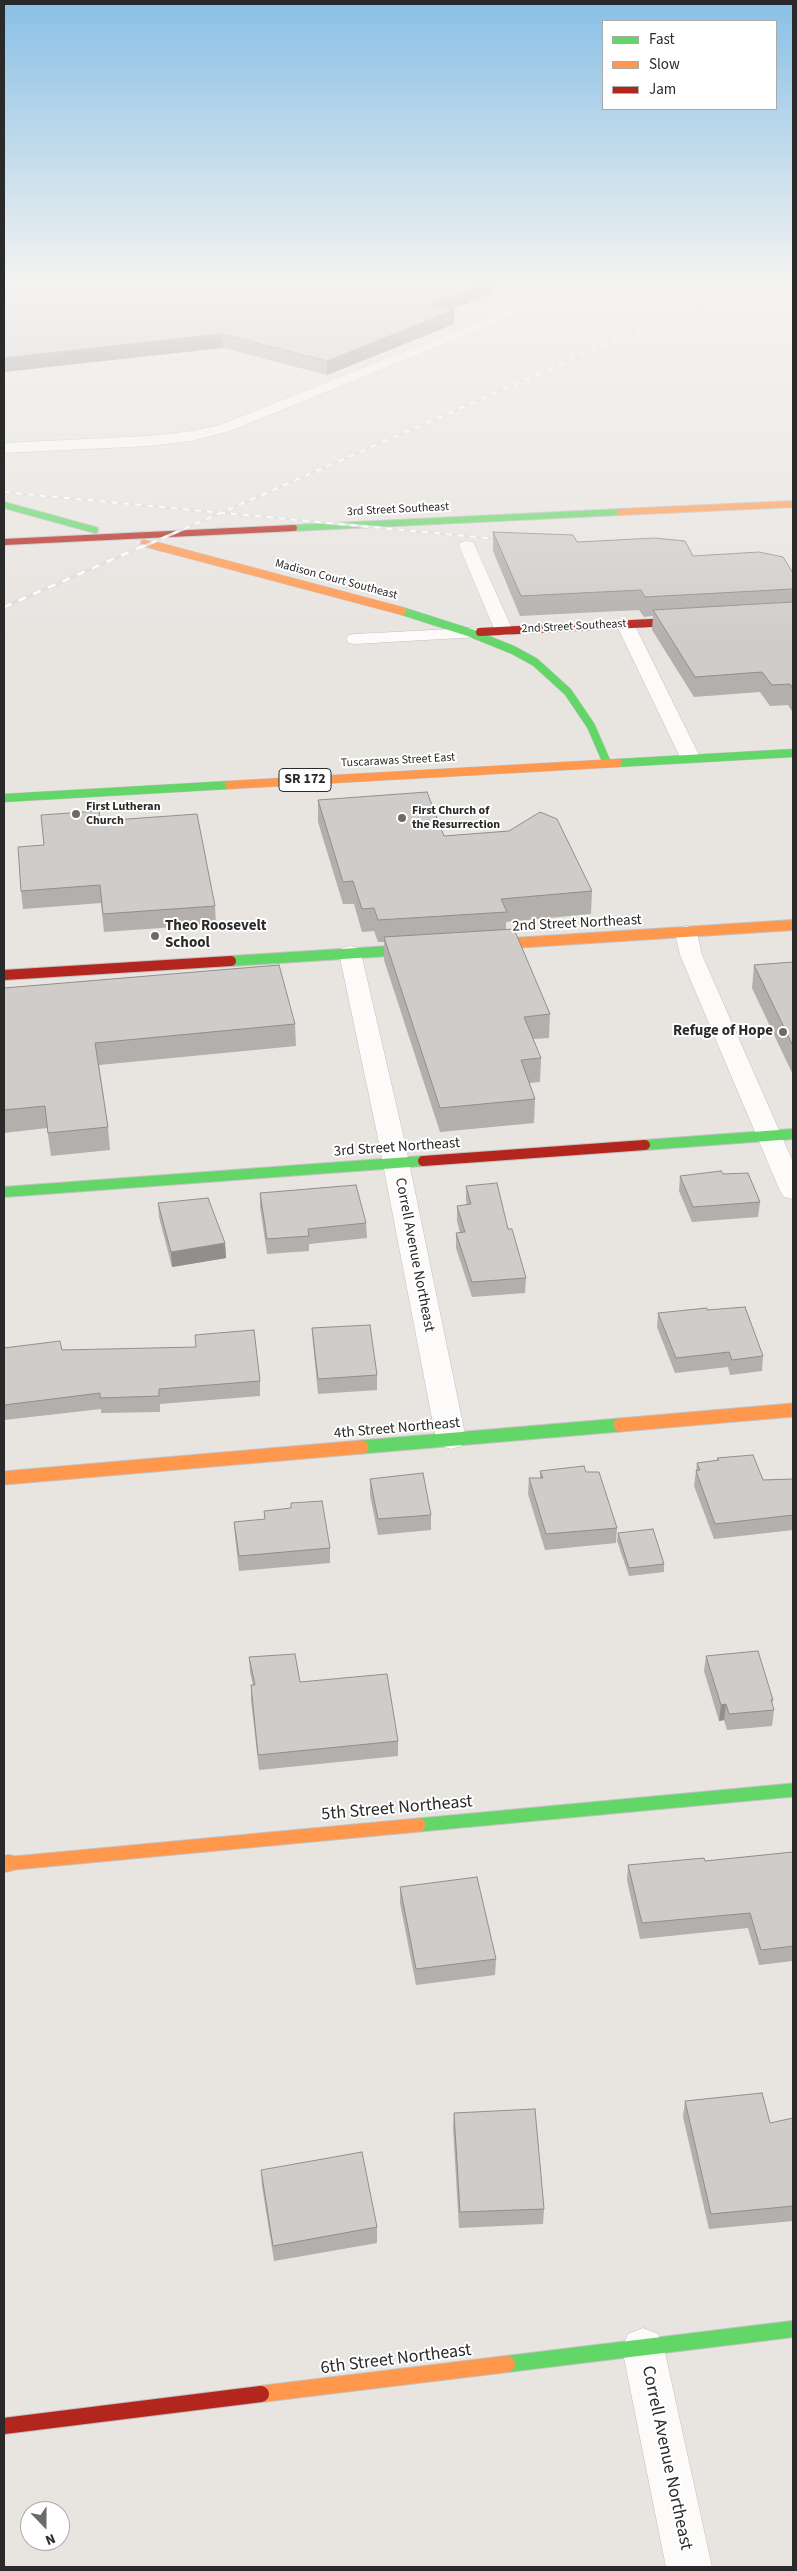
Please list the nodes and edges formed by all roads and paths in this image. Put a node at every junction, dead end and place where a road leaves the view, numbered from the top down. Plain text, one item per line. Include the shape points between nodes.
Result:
1 (287, 405) edge
2 (4, 448) edge
3 (793, 504) edge
4 (5, 505) edge
5 (12, 519) dead end
6 (121, 537) junction
7 (4, 542) edge
8 (467, 546) dead end
9 (704, 620) edge
10 (625, 624) junction
11 (504, 631) junction
12 (471, 633) junction
13 (355, 639) dead end
14 (793, 753) edge
15 (690, 757) junction
16 (607, 763) junction
17 (4, 798) edge
18 (793, 925) edge
19 (686, 932) junction
20 (468, 946) edge
21 (429, 948) edge
22 (350, 953) junction
23 (4, 974) edge
24 (793, 1134) edge
25 (769, 1136) junction
26 (396, 1163) junction
27 (4, 1192) edge
28 (793, 1192) edge
29 (793, 1410) edge
30 (451, 1439) junction
31 (4, 1478) edge
32 (793, 1790) edge
33 (4, 1864) edge
34 (793, 2329) edge
35 (643, 2348) junction
36 (4, 2426) edge
37 (689, 2567) edge

1 - 2 street via 252,419 192,436
3 - 6 street, 3rd Street Southeast
4 - 5 street
4 - 6 street, Madison Court Southeast
6 - 7 street, 3rd Street Southeast
6 - 12 street, Madison Court Southeast via 419,616
8 - 11 street
9 - 10 street, 2nd Street Southeast
10 - 11 street, 2nd Street Southeast
10 - 15 street
11 - 12 street, 2nd Street Southeast
12 - 13 street, 2nd Street Southeast
12 - 16 street, Madison Court Southeast via 513,650 553,676 581,707
14 - 15 street, Tuscarawas Street East / SR 172
15 - 16 street, Tuscarawas Street East / SR 172
16 - 17 street, Tuscarawas Street East / SR 172
18 - 19 street, 2nd Street Northeast
19 - 20 street, 2nd Street Northeast
19 - 25 street via 691,954
21 - 22 street
22 - 23 street
22 - 26 street, Correll Avenue Northeast
24 - 25 street, 3rd Street Northeast
25 - 26 street, 3rd Street Northeast
25 - 28 street
26 - 27 street, 3rd Street Northeast
26 - 30 street, Correll Avenue Northeast
29 - 30 street, 4th Street Northeast
30 - 31 street, 4th Street Northeast
32 - 33 street, 5th Street Northeast
34 - 35 street, 6th Street Northeast
35 - 36 street, 6th Street Northeast
35 - 37 street, Correll Avenue Northeast

